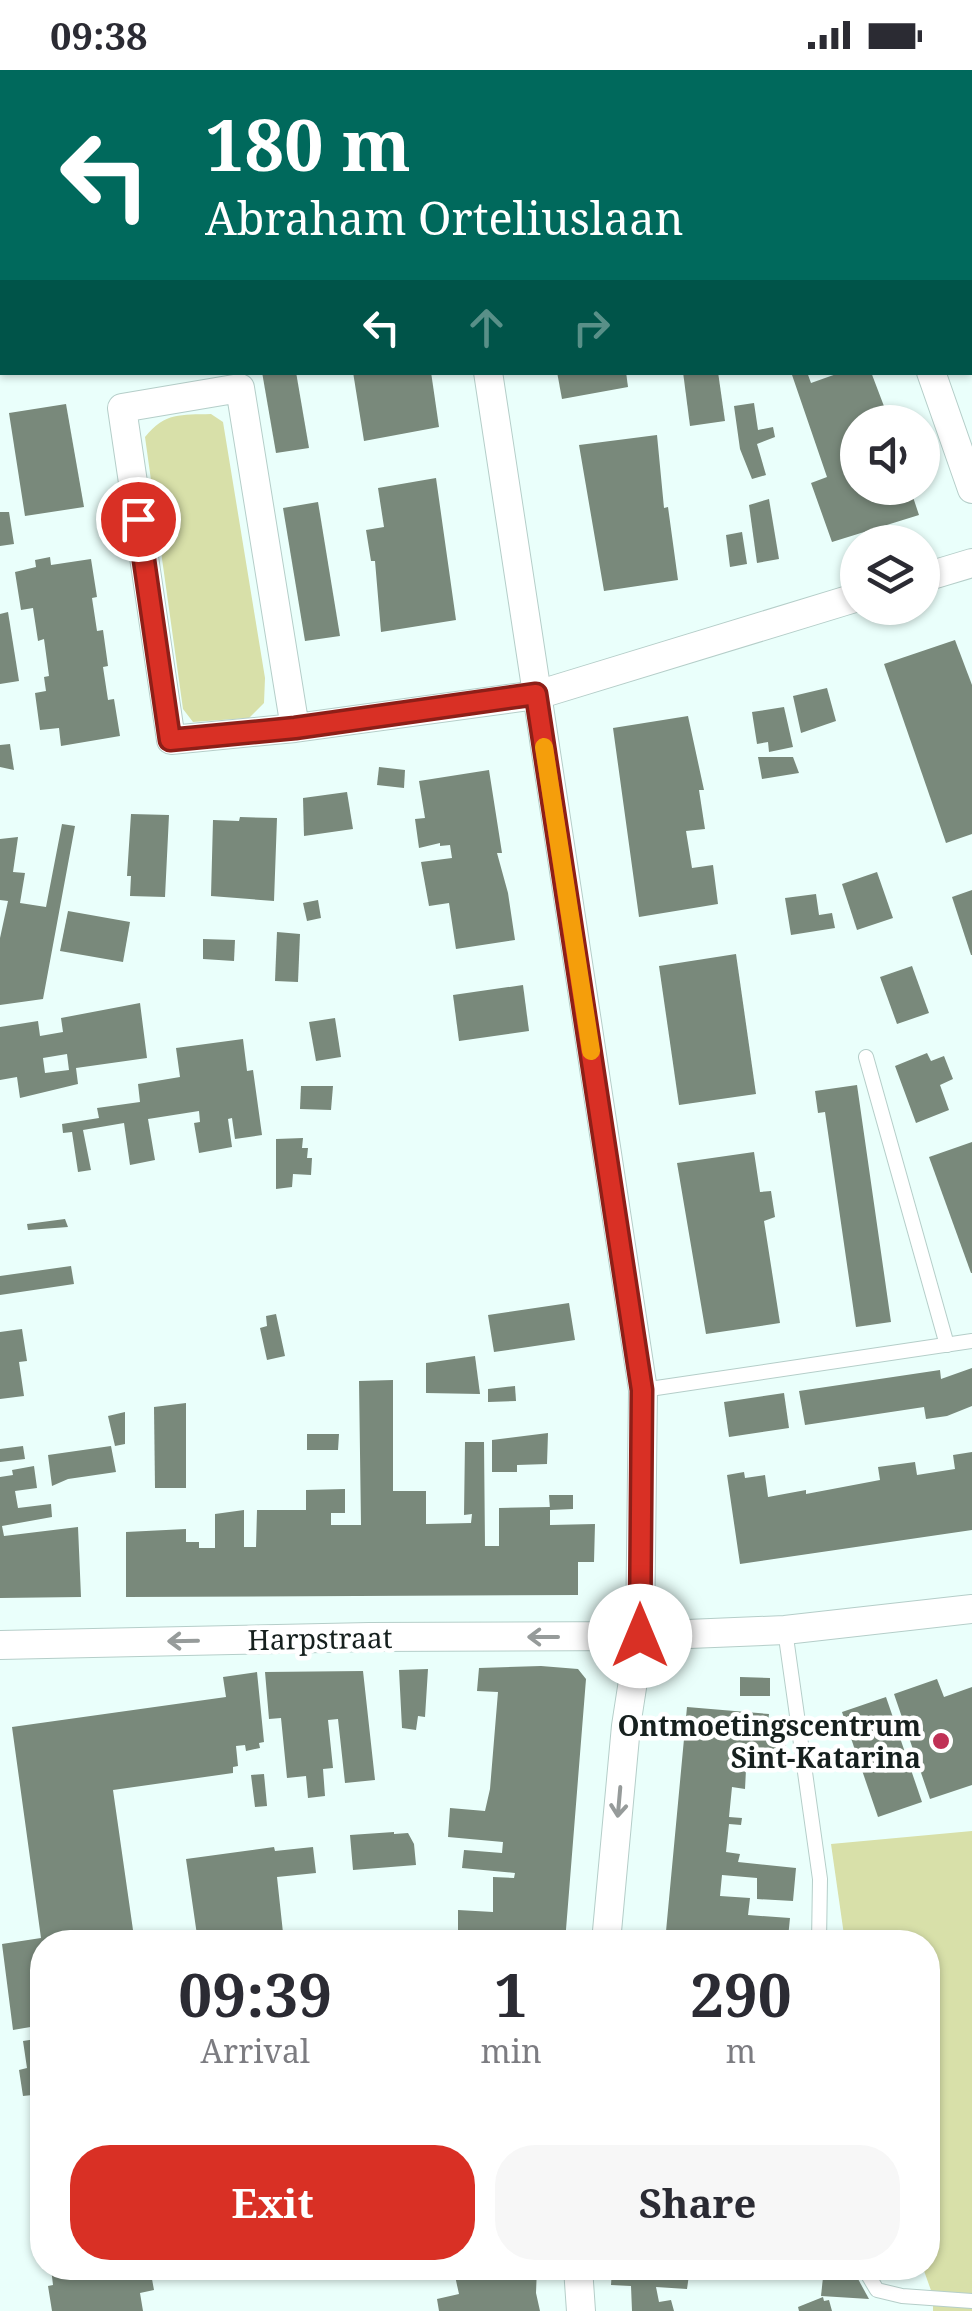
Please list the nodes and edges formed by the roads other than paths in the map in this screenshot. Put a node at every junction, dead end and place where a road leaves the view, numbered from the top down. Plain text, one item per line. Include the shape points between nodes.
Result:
1 (488, 375) edge
2 (931, 375) edge
3 (972, 489) edge
4 (972, 563) edge
5 (940, 573) edge
6 (840, 602) edge
7 (536, 694) junction
8 (295, 728) junction
9 (866, 1057) dead end
10 (972, 1341) edge
11 (947, 1345) junction
12 (642, 1390) junction
13 (972, 1608) edge
14 (785, 1630) junction
15 (640, 1636) junction
16 (0, 1645) edge
17 (607, 1930) edge
18 (819, 1930) edge
19 (579, 2280) edge
20 (871, 2280) edge
21 (972, 2301) edge
22 (580, 2311) edge

1 - 7 street
2 - 3 street
4 - 5 street
6 - 7 street
7 - 8 street
7 - 12 street
8 - 8 street via 170,740 122,408 240,388
9 - 11 lane
10 - 11 lane
11 - 12 lane
12 - 15 street
13 - 14 street, Harpstraat
14 - 15 street, Harpstraat
14 - 18 lane via 820,1880
15 -> 16 street, Harpstraat
15 -> 17 street
19 - 22 street
20 - 21 lane via 877,2290 902,2296

